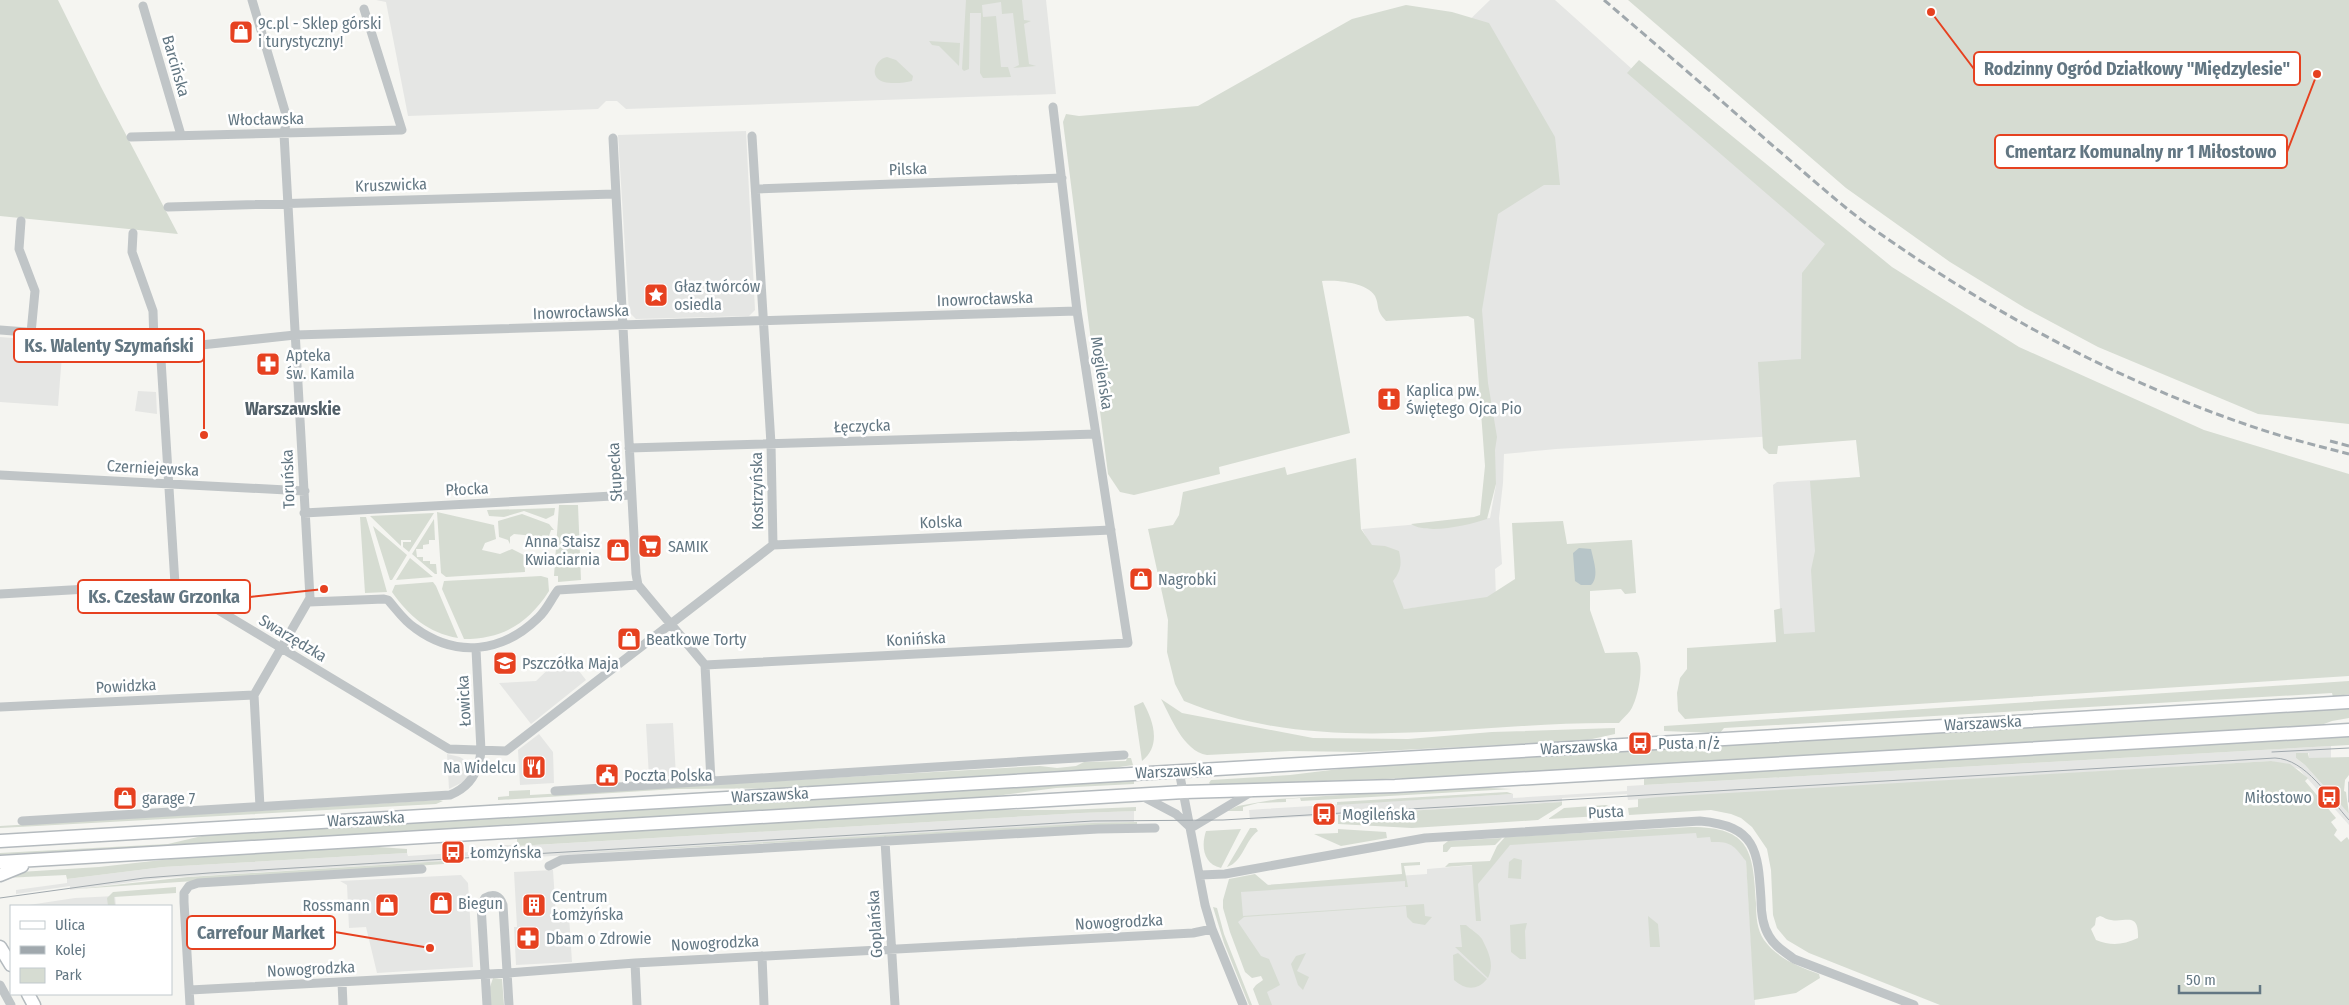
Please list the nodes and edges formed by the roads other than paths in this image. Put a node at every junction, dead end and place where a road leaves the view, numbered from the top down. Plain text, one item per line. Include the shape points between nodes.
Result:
1 (252, 0) edge
2 (143, 6) dead end
3 (364, 9) dead end
4 (1052, 107) dead end
5 (284, 134) junction
6 (181, 135) junction
7 (752, 136) dead end
8 (131, 137) dead end
9 (613, 138) dead end
10 (1062, 178) junction
11 (756, 190) junction
12 (615, 194) junction
13 (288, 203) junction
14 (168, 207) dead end
15 (21, 221) dead end
16 (133, 233) dead end
17 (1077, 311) junction
18 (763, 321) junction
19 (622, 326) junction
20 (0, 330) edge
21 (31, 333) junction
22 (295, 335) junction
23 (157, 343) junction
24 (1096, 434) junction
25 (771, 444) junction
26 (629, 448) junction
27 (0, 475) edge
28 (169, 484) junction
29 (305, 491) junction
30 (631, 495) junction
31 (304, 513) junction
32 (1112, 530) junction
33 (773, 545) junction
34 (175, 584) junction
35 (638, 585) junction
36 (0, 594) edge
37 (309, 602) junction
38 (670, 623) junction
39 (1128, 643) joint
40 (280, 648) junction
41 (476, 649) junction
42 (705, 665) junction
43 (254, 695) junction
44 (2349, 702) edge
45 (0, 708) edge
46 (2349, 730) edge
47 (481, 751) junction
48 (506, 751) joint
49 (1124, 755) dead end
50 (1179, 771) junction
51 (711, 781) junction
52 (1255, 790) junction
53 (555, 791) dead end
54 (1184, 792) junction
55 (1140, 795) junction
56 (260, 807) junction
57 (22, 821) dead end
58 (1650, 824) junction
59 (1155, 828) dead end
60 (1191, 828) junction
61 (1650, 835) dead end
62 (0, 841) edge
63 (885, 841) junction
64 (41, 860) junction
65 (0, 862) edge
66 (549, 866) dead end
67 (422, 869) dead end
68 (0, 875) edge
69 (1200, 875) junction
70 (1212, 929) junction
71 (0, 947) edge
72 (891, 950) junction
73 (762, 956) junction
74 (10, 963) edge
75 (635, 963) junction
76 (508, 973) junction
77 (486, 974) junction
78 (342, 982) junction
79 (1, 988) edge
80 (190, 990) junction
81 (11, 1005) edge
82 (190, 1005) edge
83 (342, 1005) edge
84 (487, 1005) edge
85 (509, 1005) edge
86 (637, 1005) edge
87 (764, 1005) edge
88 (895, 1005) edge
89 (1243, 1005) edge
90 (1914, 1005) edge

1 - 5 street, Toruńska via 287,118
2 - 6 street, Barcińska
3 - 5 street, Włocławska via 402,130
4 - 10 street, Mogileńska
5 - 6 street, Włocławska
5 - 13 street, Toruńska
6 - 8 street, Włocławska
7 - 11 street, Kostrzyńska
9 - 12 street, Słupecka
10 - 11 street, Pilska
10 - 17 street, Mogileńska
11 - 18 street, Kostrzyńska
12 - 13 street, Kruszwicka
12 - 19 street, Słupecka
13 - 14 street, Kruszwicka
13 - 22 street, Toruńska
15 - 21 street via 19,249 35,291
16 - 23 street via 132,252 153,311
17 - 18 street, Inowrocławska
17 - 24 street, Mogileńska
18 - 19 street, Inowrocławska
18 - 25 street, Kostrzyńska
19 - 22 street, Inowrocławska
19 - 26 street, Słupecka
20 - 21 street, Inowrocławska
21 - 23 street, Inowrocławska
22 - 23 street, Inowrocławska via 201,345
22 - 29 street, Toruńska
23 - 28 street
24 - 25 street, Łęczycka
24 - 32 street, Mogileńska
25 - 26 street, Łęczycka
25 - 33 street, Kostrzyńska
26 - 30 street, Słupecka
27 - 28 street, Czerniejewska
28 - 29 street, Czerniejewska
28 - 34 street
29 - 31 street, Toruńska
30 - 31 street, Płocka
30 - 35 street, Słupecka
31 - 37 street, Toruńska
32 - 33 street, Kolska
32 - 39 street, Mogileńska
33 - 38 street, Kostrzyńska
34 - 36 street
34 - 40 street, Swarzędzka
35 - 38 street
35 - 41 street via 558,590 545,611 525,630 504,642
37 - 40 street
37 - 41 street via 388,600 408,622 433,639
38 - 42 street
38 - 48 street, Kostrzyńska
39 - 42 street, Konińska
40 - 43 street
40 - 47 street, Swarzędzka via 449,749
41 - 47 street, Łowicka
42 - 51 street
43 - 45 street, Powidzka
43 - 56 street
44 - 50 main road, Warszawska
46 - 52 main road, Warszawska via 1404,785
47 - 48 street, Swarzędzka
47 - 56 street, Warszawska via 476,774 450,795
49 - 51 street, Warszawska
50 - 54 street
50 - 62 main road, Warszawska
51 - 53 street, Warszawska
52 - 54 main road, Warszawska
52 - 60 street, Warszawska
54 - 55 main road, Warszawska
54 - 60 street
55 - 60 street via 1176,814
55 - 64 main road, Warszawska
56 - 57 street, Warszawska
58 - 61 street
58 - 69 street, Pusta via 1425,838 1225,874
58 - 90 street, Pusta via 1700,821 1727,825 1738,831 1748,840 1757,856 1763,921 1768,936 1780,949 1794,959
59 - 63 street
60 - 69 street
63 - 66 street via 560,860
63 - 72 street, Goplańska
64 - 65 main road, Warszawska
64 - 68 main road
67 - 80 street via 188,886 184,893
69 - 70 street
70 - 72 street, Nowogrodzka via 1193,933
70 - 89 street
71 - 74 main road
72 - 73 street, Nowogrodzka
72 - 88 street, Goplańska
73 - 75 street, Nowogrodzka
73 - 87 street
75 - 76 street, Nowogrodzka
75 - 86 street
76 - 77 street, Nowogrodzka
76 - 77 street via 503,905 501,899 493,895 485,898 481,905
76 - 85 street
77 - 78 street, Nowogrodzka
77 - 84 street
78 - 80 street, Nowogrodzka
78 - 83 street
79 - 81 street
80 - 82 street

